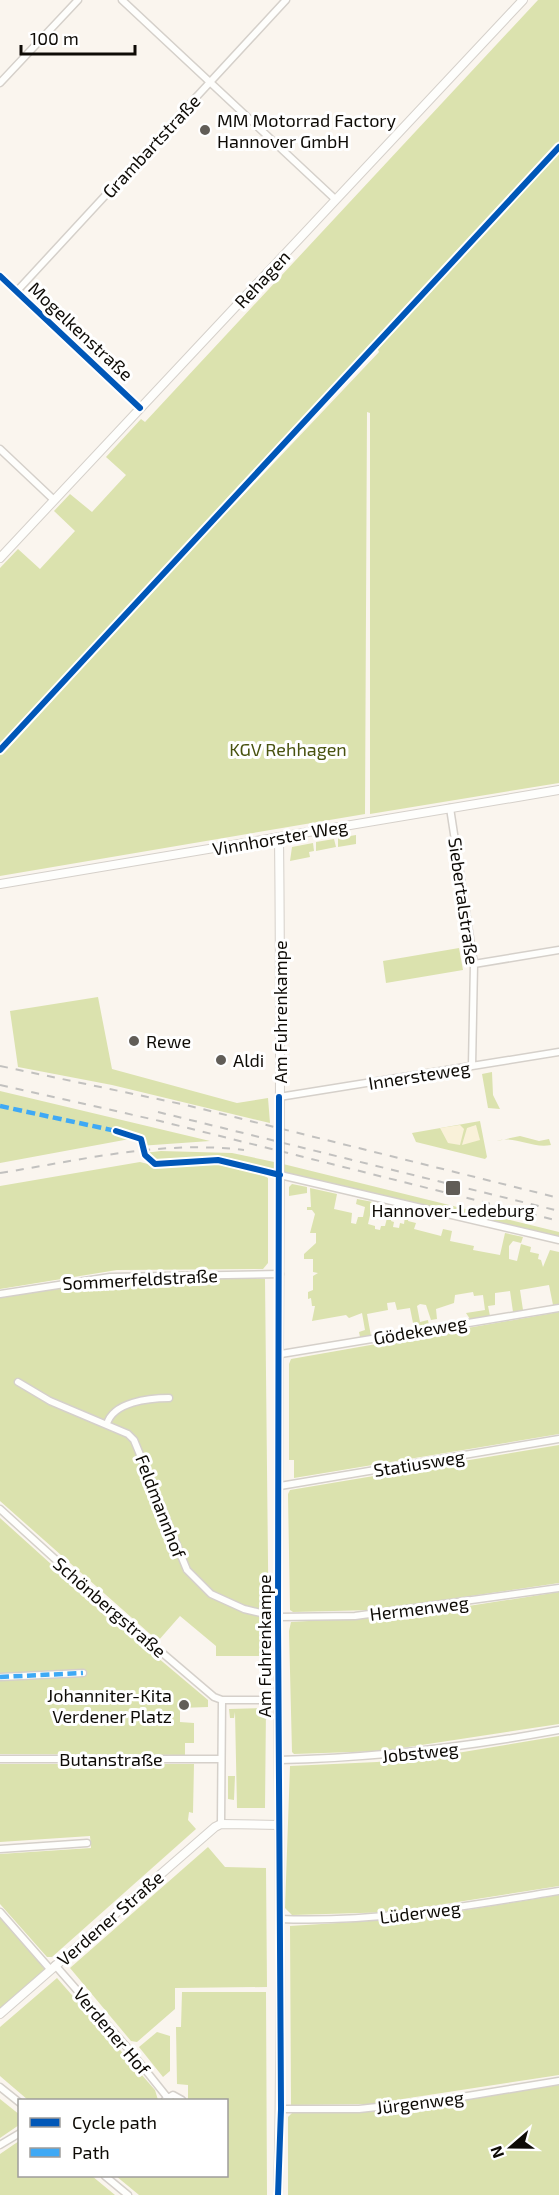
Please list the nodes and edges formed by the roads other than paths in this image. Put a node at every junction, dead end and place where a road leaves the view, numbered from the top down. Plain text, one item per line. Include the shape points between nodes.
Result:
1 (78, 0) edge
2 (122, 0) edge
3 (286, 0) edge
4 (523, 0) edge
5 (210, 82) junction
6 (0, 83) edge
7 (335, 200) junction
8 (0, 276) edge
9 (17, 291) junction
10 (140, 408) junction
11 (0, 448) edge
12 (54, 500) junction
13 (0, 558) edge
14 (559, 790) edge
15 (450, 808) junction
16 (279, 837) junction
17 (0, 884) edge
18 (559, 950) edge
19 (474, 964) junction
20 (559, 1052) edge
21 (472, 1066) junction
22 (279, 1097) junction
23 (280, 1175) junction
24 (559, 1240) edge
25 (280, 1274) junction
26 (0, 1294) edge
27 (559, 1308) edge
28 (280, 1354) junction
29 (18, 1382) dead end
30 (169, 1398) dead end
31 (107, 1425) junction
32 (559, 1439) edge
33 (280, 1486) junction
34 (0, 1509) edge
35 (559, 1588) edge
36 (278, 1617) junction
37 (83, 1673) dead end
38 (0, 1677) edge
39 (222, 1700) junction
40 (278, 1700) junction
41 (559, 1731) edge
42 (0, 1759) edge
43 (221, 1760) junction
44 (279, 1760) junction
45 (221, 1824) junction
46 (279, 1825) junction
47 (87, 1844) dead end
48 (0, 1849) edge
49 (559, 1891) edge
50 (0, 1911) edge
51 (280, 1919) junction
52 (53, 1967) junction
53 (0, 2014) edge
54 (559, 2081) edge
55 (0, 2087) edge
56 (166, 2099) edge
57 (181, 2099) edge
58 (18, 2101) edge
59 (281, 2109) junction
60 (18, 2134) edge
61 (0, 2145) edge
62 (107, 2177) edge
63 (129, 2195) edge
64 (279, 2195) edge

1 - 6 street
2 - 5 street
3 - 5 street, Grambartstraße
4 - 7 street, Rehagen
5 - 7 street
5 - 9 street, Grambartstraße
7 - 10 street, Rehagen
8 - 9 street, Mogelkenstraße
9 - 10 street, Mogelkenstraße
10 - 12 street, Rehagen
11 - 12 street
12 - 13 street, Rehagen
14 - 15 street, Vinnhorster Weg
15 - 16 street, Vinnhorster Weg
15 - 19 street, Siebertalstraße
16 - 17 street, Vinnhorster Weg
16 - 22 street, Am Fuhrenkampe
18 - 19 street
19 - 21 street, Siebertalstraße
20 - 21 street, Innersteweg
21 - 22 street, Innersteweg
22 - 23 street, Am Fuhrenkampe
23 - 24 street
23 - 25 street, Am Fuhrenkampe
25 - 26 street, Sommerfeldstraße via 110,1277
25 - 28 street, Am Fuhrenkampe
27 - 28 street, Gödekeweg
28 - 33 street, Am Fuhrenkampe
29 - 31 street, Feldmannhof via 50,1401
30 - 31 street via 120,1408
31 - 36 street, Feldmannhof via 134,1440 180,1558 198,1584 225,1601
32 - 33 street, Statiusweg
33 - 36 street, Am Fuhrenkampe
34 - 39 street, Schönbergstraße via 99,1599
35 - 36 street, Hermenweg via 398,1612
36 - 40 street, Am Fuhrenkampe
37 - 38 street
39 - 40 street
39 - 43 street
40 - 44 street, Am Fuhrenkampe
41 - 44 street, Jobstweg via 455,1748 354,1758
42 - 43 street, Butanstraße
43 - 45 street
44 - 46 street, Am Fuhrenkampe
45 - 46 street
45 - 52 street, Verdener Straße
46 - 51 street, Am Fuhrenkampe
47 - 48 street
49 - 51 street, Lüderweg via 367,1918
50 - 52 street, Verdener Hof
51 - 59 street, Am Fuhrenkampe
52 - 53 street, Verdener Straße
52 - 56 street, Verdener Hof via 131,2052
54 - 59 street, Jürgenweg via 359,2109
55 - 58 street
56 - 57 street, Verdener Hof via 176,2095
59 - 64 street, Am Fuhrenkampe
60 - 61 street
62 - 63 street

